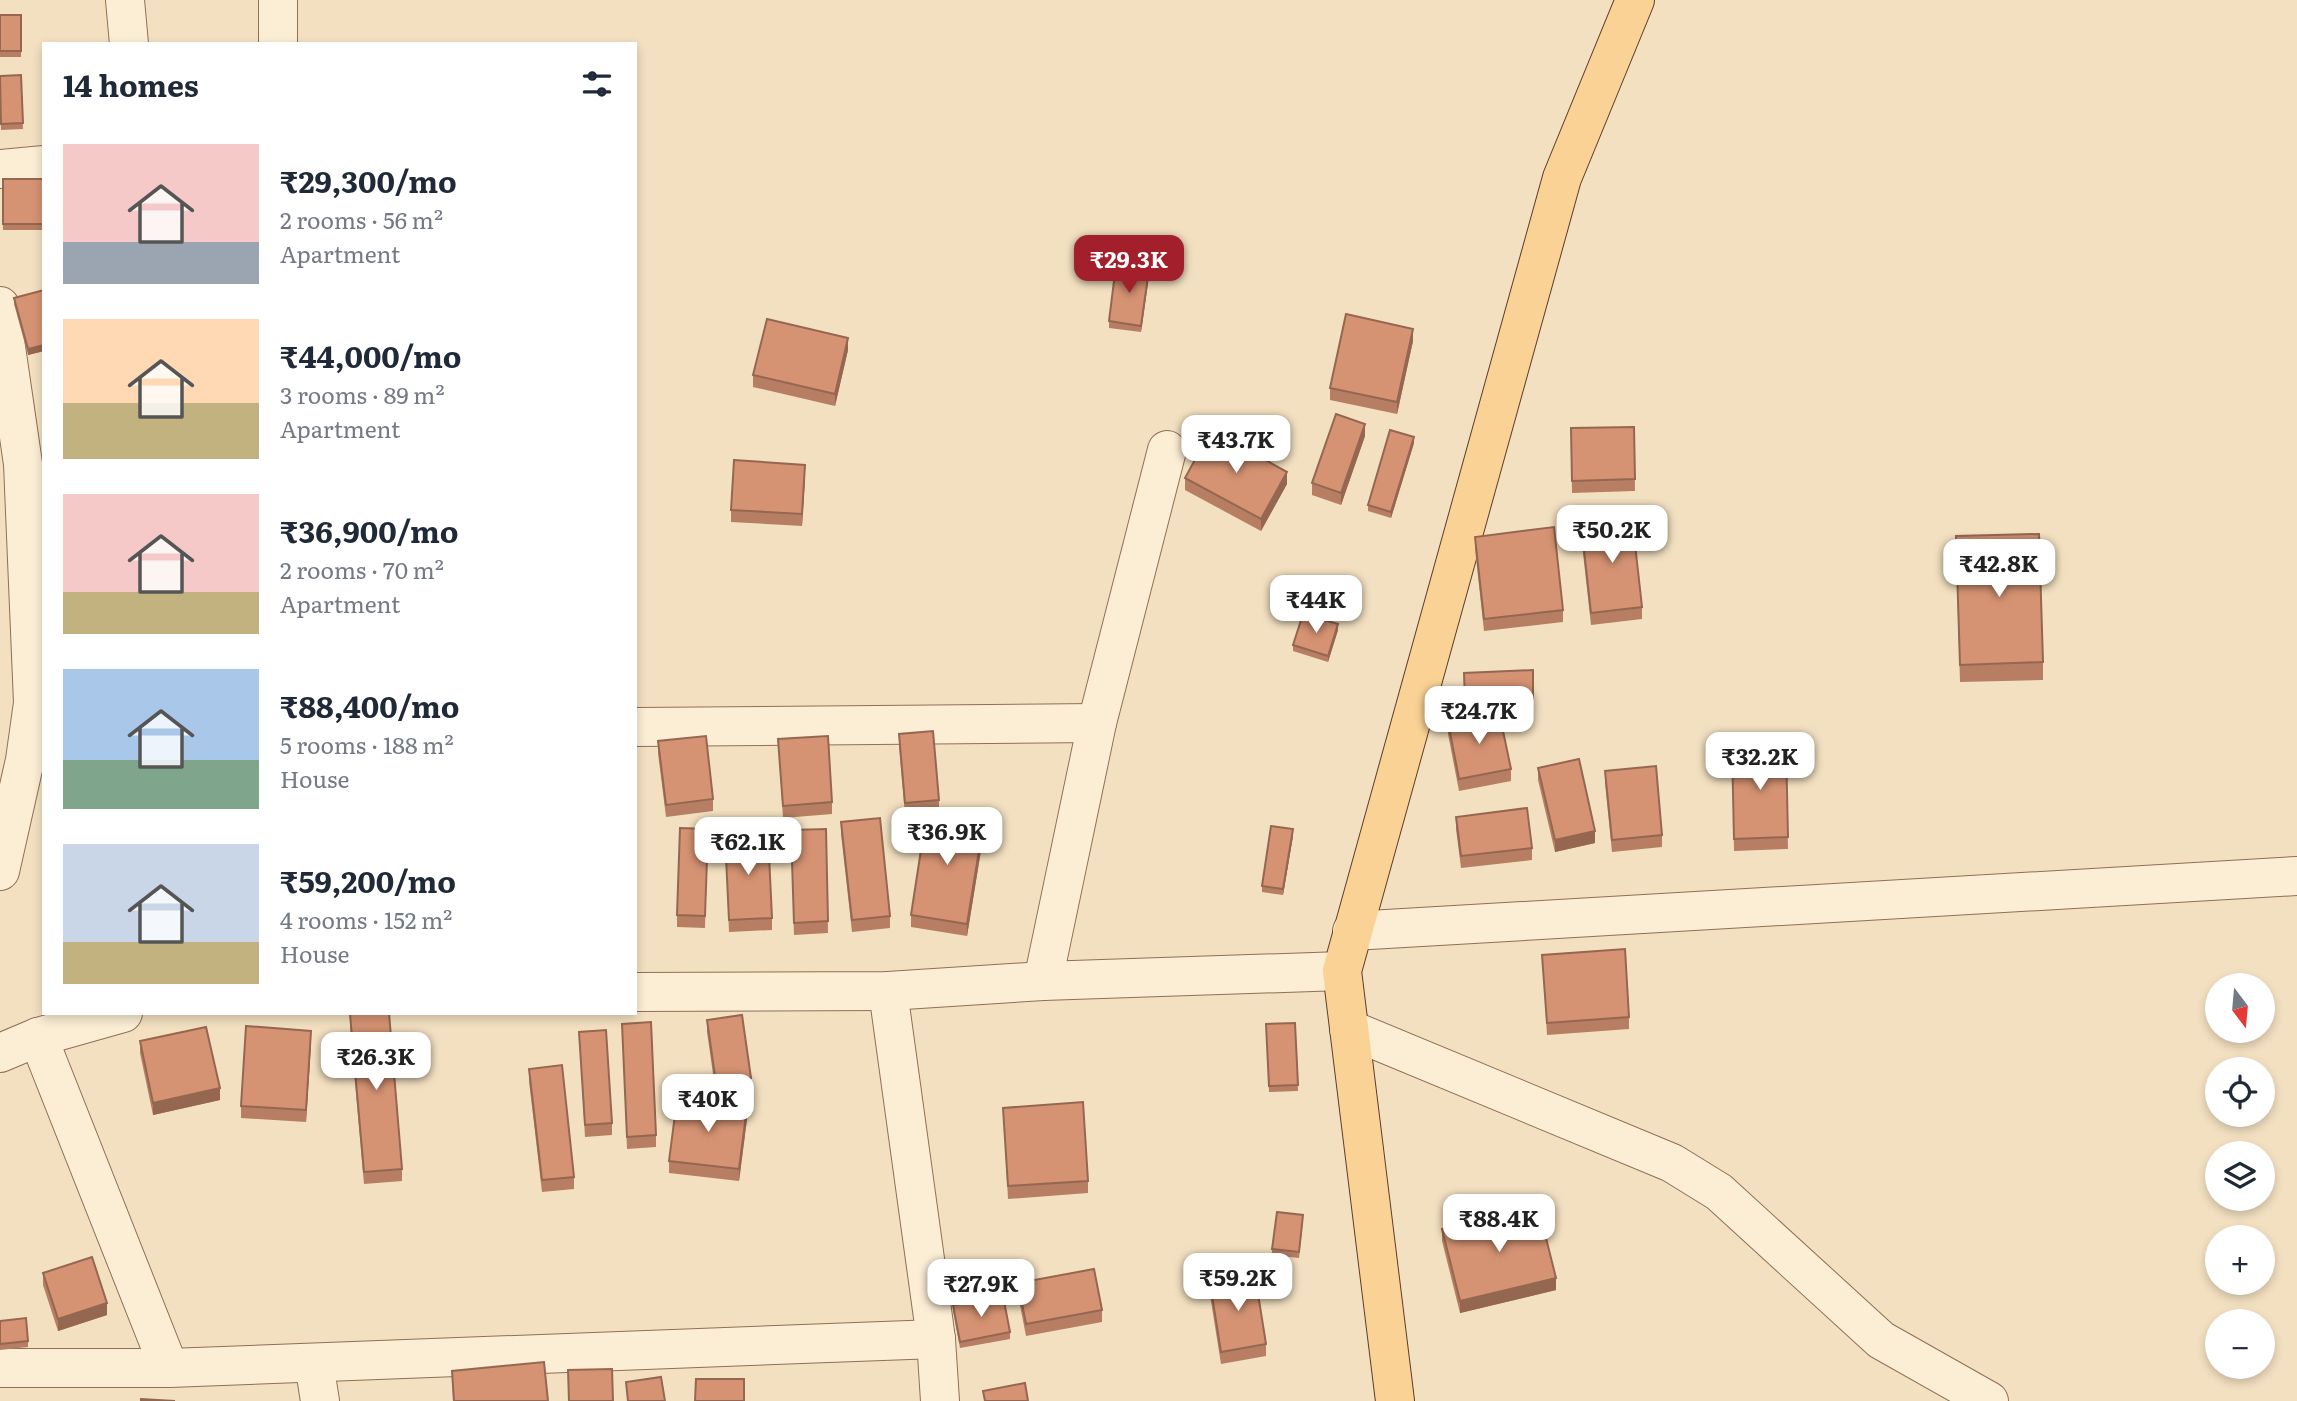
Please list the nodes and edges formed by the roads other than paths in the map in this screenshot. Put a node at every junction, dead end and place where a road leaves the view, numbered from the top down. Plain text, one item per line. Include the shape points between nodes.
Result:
1 (125, 0) edge
2 (278, 0) edge
3 (1635, 0) edge
4 (129, 42) edge
5 (278, 42) edge
6 (42, 165) edge
7 (0, 169) edge
8 (0, 306) edge
9 (1167, 450) dead end
10 (38, 703) edge
11 (1097, 723) junction
12 (637, 727) edge
13 (0, 871) edge
14 (2297, 876) edge
15 (1352, 931) junction
16 (1342, 971) junction
17 (1043, 981) junction
18 (888, 991) junction
19 (637, 992) edge
20 (116, 1015) edge
21 (1349, 1029) junction
22 (38, 1037) junction
23 (0, 1053) edge
24 (936, 1339) junction
25 (314, 1363) junction
26 (0, 1367) edge
27 (169, 1368) junction
28 (320, 1401) edge
29 (940, 1401) edge
30 (1395, 1401) edge
31 (1989, 1401) edge

1 - 4 street
2 - 5 street
3 - 15 main road via 1562,178
6 - 7 street
8 - 10 street via 23,464
9 - 11 street
10 - 13 street
11 - 12 street
11 - 17 street
14 - 15 street
15 - 16 main road
16 - 17 street
16 - 21 main road
17 - 18 street
18 - 19 street
18 - 24 street
20 - 22 street
21 - 30 main road
21 - 31 street via 1698,1177 1881,1339
22 - 23 street
22 - 27 street
24 - 25 street
24 - 29 street
25 - 27 street
25 - 28 street
26 - 27 street

